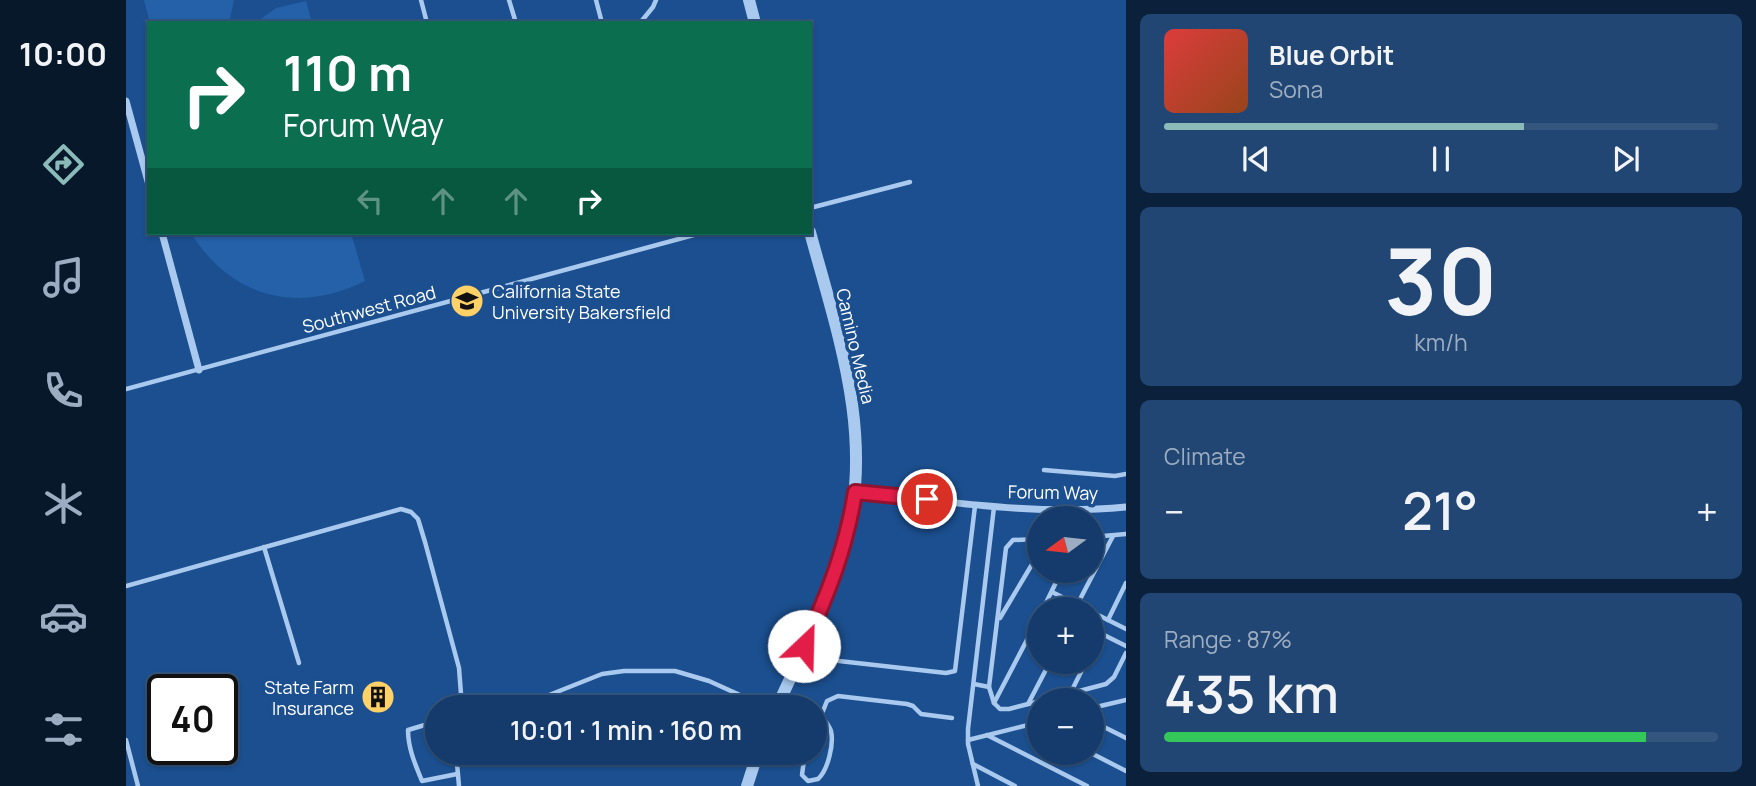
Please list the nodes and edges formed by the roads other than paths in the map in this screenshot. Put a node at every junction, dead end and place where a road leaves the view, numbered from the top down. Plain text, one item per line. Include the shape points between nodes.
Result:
1 (421, 0) edge
2 (509, 0) edge
3 (596, 0) edge
4 (656, 0) edge
5 (749, 0) edge
6 (426, 21) edge
7 (515, 21) edge
8 (601, 21) edge
9 (642, 21) edge
10 (754, 21) edge
11 (126, 101) edge
12 (147, 178) edge
13 (910, 182) dead end
14 (812, 207) edge
15 (163, 235) edge
16 (694, 235) edge
17 (811, 235) edge
18 (199, 370) junction
19 (126, 389) edge
20 (1044, 470) dead end
21 (1126, 474) edge
22 (855, 492) junction
23 (975, 505) junction
24 (994, 507) junction
25 (1126, 507) edge
26 (1027, 509) edge
27 (1104, 512) edge
28 (1126, 534) edge
29 (1104, 536) edge
30 (1113, 536) junction
31 (1027, 539) edge
32 (264, 547) junction
33 (1027, 573) edge
34 (1056, 583) edge
35 (1126, 583) edge
36 (126, 586) edge
37 (1052, 592) junction
38 (1049, 597) edge
39 (1062, 597) edge
40 (1081, 597) edge
41 (1104, 618) edge
42 (1108, 620) junction
43 (998, 622) junction
44 (1126, 629) edge
45 (1104, 634) edge
46 (1027, 640) edge
47 (804, 646) junction
48 (1126, 646) edge
49 (1126, 653) edge
50 (299, 663) dead end
51 (974, 684) junction
52 (989, 687) junction
53 (1090, 688) edge
54 (461, 695) edge
55 (549, 695) edge
56 (740, 695) edge
57 (782, 695) edge
58 (1126, 700) edge
59 (827, 701) edge
60 (994, 704) junction
61 (1027, 704) edge
62 (1104, 705) edge
63 (952, 718) dead end
64 (827, 724) edge
65 (425, 725) edge
66 (1027, 725) edge
67 (1104, 726) edge
68 (988, 735) junction
69 (1126, 738) edge
70 (126, 740) edge
71 (968, 740) junction
72 (827, 760) edge
73 (1104, 760) edge
74 (973, 764) junction
75 (457, 765) edge
76 (754, 765) edge
77 (803, 765) edge
78 (826, 765) edge
79 (1126, 771) edge
80 (457, 774) junction
81 (138, 786) edge
82 (459, 786) edge
83 (747, 786) edge
84 (978, 786) edge
85 (1016, 786) edge
86 (1087, 786) edge

1 - 6 lane
2 - 7 lane
3 - 8 lane
4 - 9 lane
5 - 10 street
11 - 12 street
13 - 14 lane
15 - 18 street
16 - 18 lane, Southwest Road
17 - 22 street, Camino Media via 853,401
18 - 19 lane, Southwest Road
20 - 21 lane
22 - 23 street, Forum Way
22 - 47 street, Camino Media via 835,574
23 - 24 street, Forum Way
23 - 47 lane via 956,671 839,661
24 - 26 street, Forum Way
24 - 51 lane
25 - 27 street, Forum Way
28 - 30 lane
29 - 30 lane
30 - 40 lane
31 - 43 lane via 1013,540 1006,548
32 - 36 lane
32 - 50 lane
32 - 54 lane via 401,509 411,512 418,519 459,668
33 - 43 lane
34 - 37 lane
35 - 42 lane
37 - 38 lane
37 - 39 lane
41 - 42 lane
42 - 44 lane
43 - 52 lane
45 - 48 lane
46 - 60 lane
47 - 57 street, Camino Media
49 - 53 lane via 1114,677
51 - 52 lane
51 - 71 lane
52 - 60 lane
55 - 56 lane via 602,674 649,671 675,671
58 - 62 lane
59 - 63 lane via 838,696 907,704 921,714
60 - 61 lane via 1000,709
64 - 72 lane via 831,738
65 - 80 lane via 408,730 422,781
66 - 68 lane
67 - 69 lane
68 - 71 lane
68 - 86 lane
70 - 81 lane
71 - 74 lane
73 - 79 lane
74 - 84 lane
74 - 85 lane
75 - 80 lane
76 - 83 street
77 - 78 lane via 802,775 808,781 818,779
80 - 82 lane

